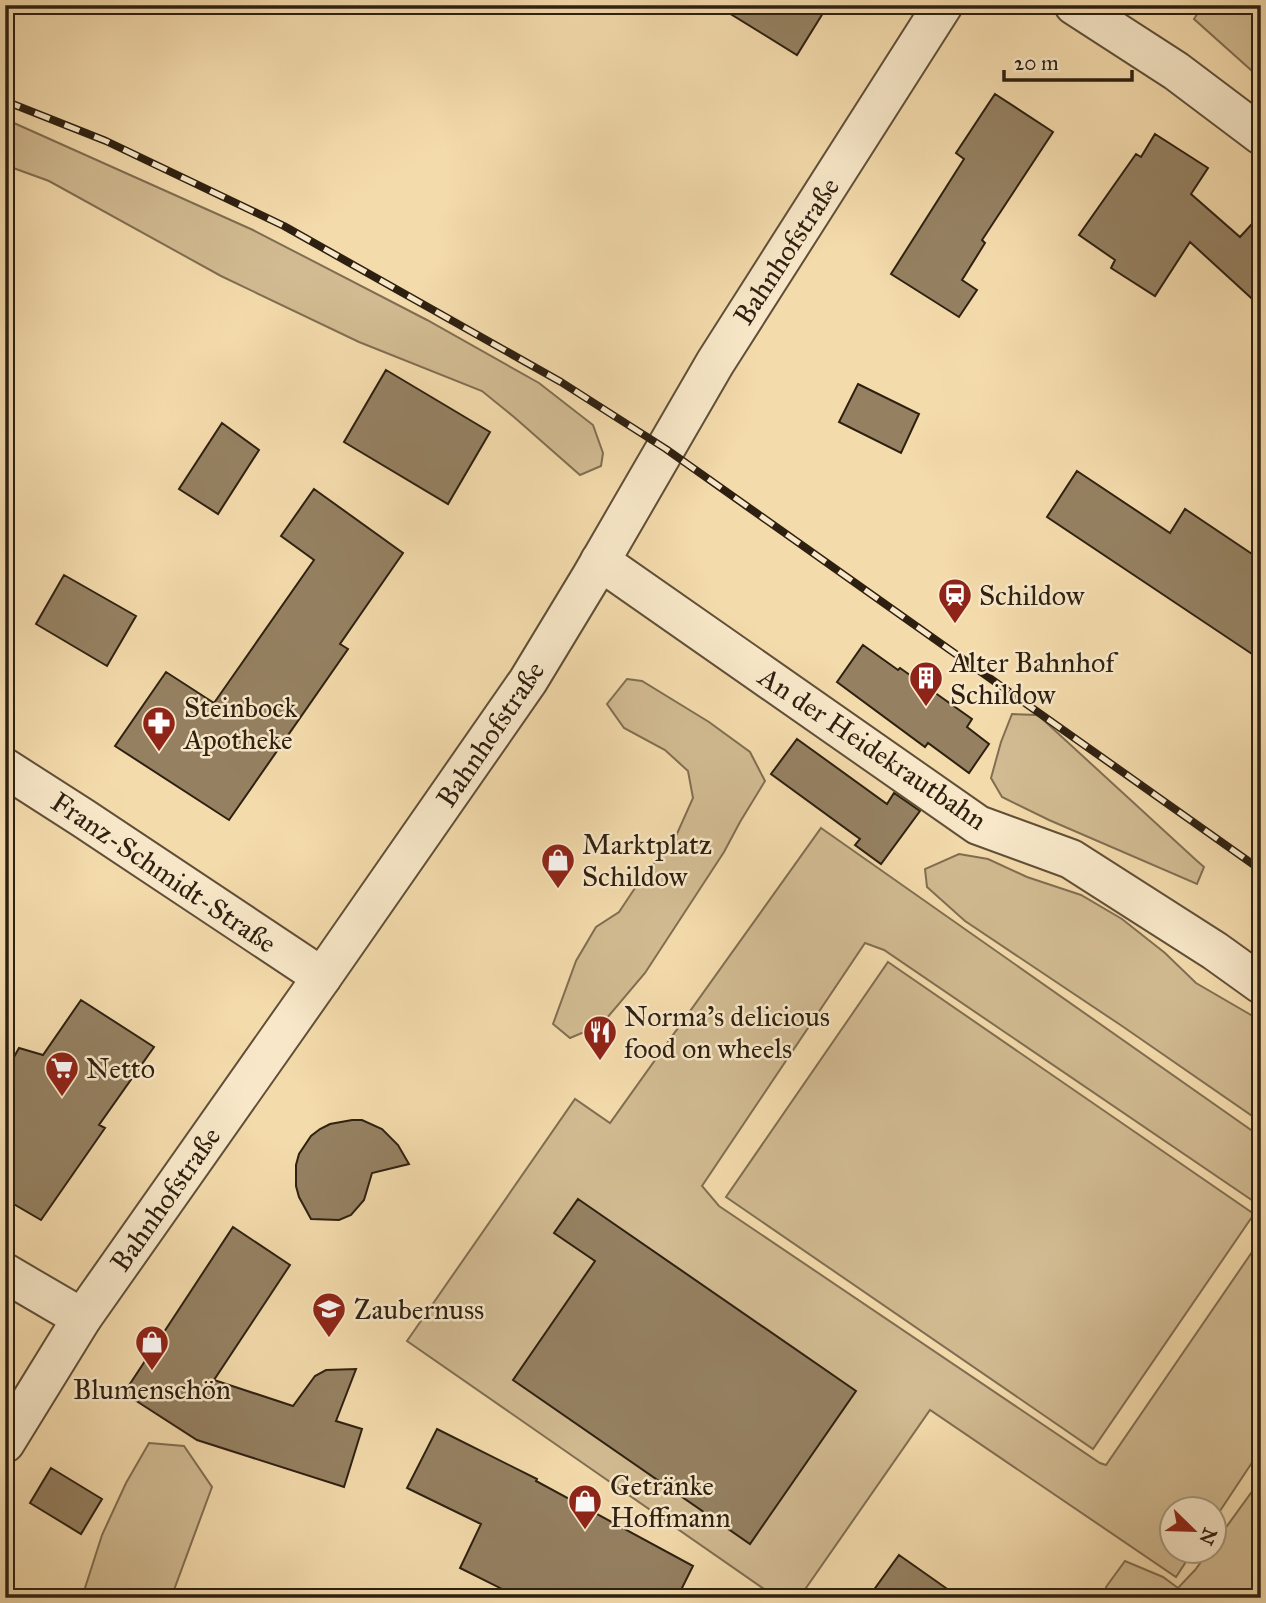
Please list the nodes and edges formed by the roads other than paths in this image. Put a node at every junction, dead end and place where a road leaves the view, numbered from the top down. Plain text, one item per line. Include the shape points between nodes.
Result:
1 (943, 5) edge
2 (1073, 5) edge
3 (1261, 135) edge
4 (600, 561) junction
5 (5, 768) edge
6 (322, 977) junction
7 (1261, 984) edge
8 (5, 1273) edge
9 (82, 1318) junction
10 (5, 1443) edge

1 - 4 street, Bahnhofstraße via 715,363
2 - 3 street via 1176,71
4 - 6 street, Bahnhofstraße via 528,681
4 - 7 street, An der Heidekrautbahn via 978,825 1071,859
5 - 6 street, Franz-Schmidt-Straße
6 - 9 street, Bahnhofstraße
8 - 9 street
9 - 10 street, Bahnhofstraße

